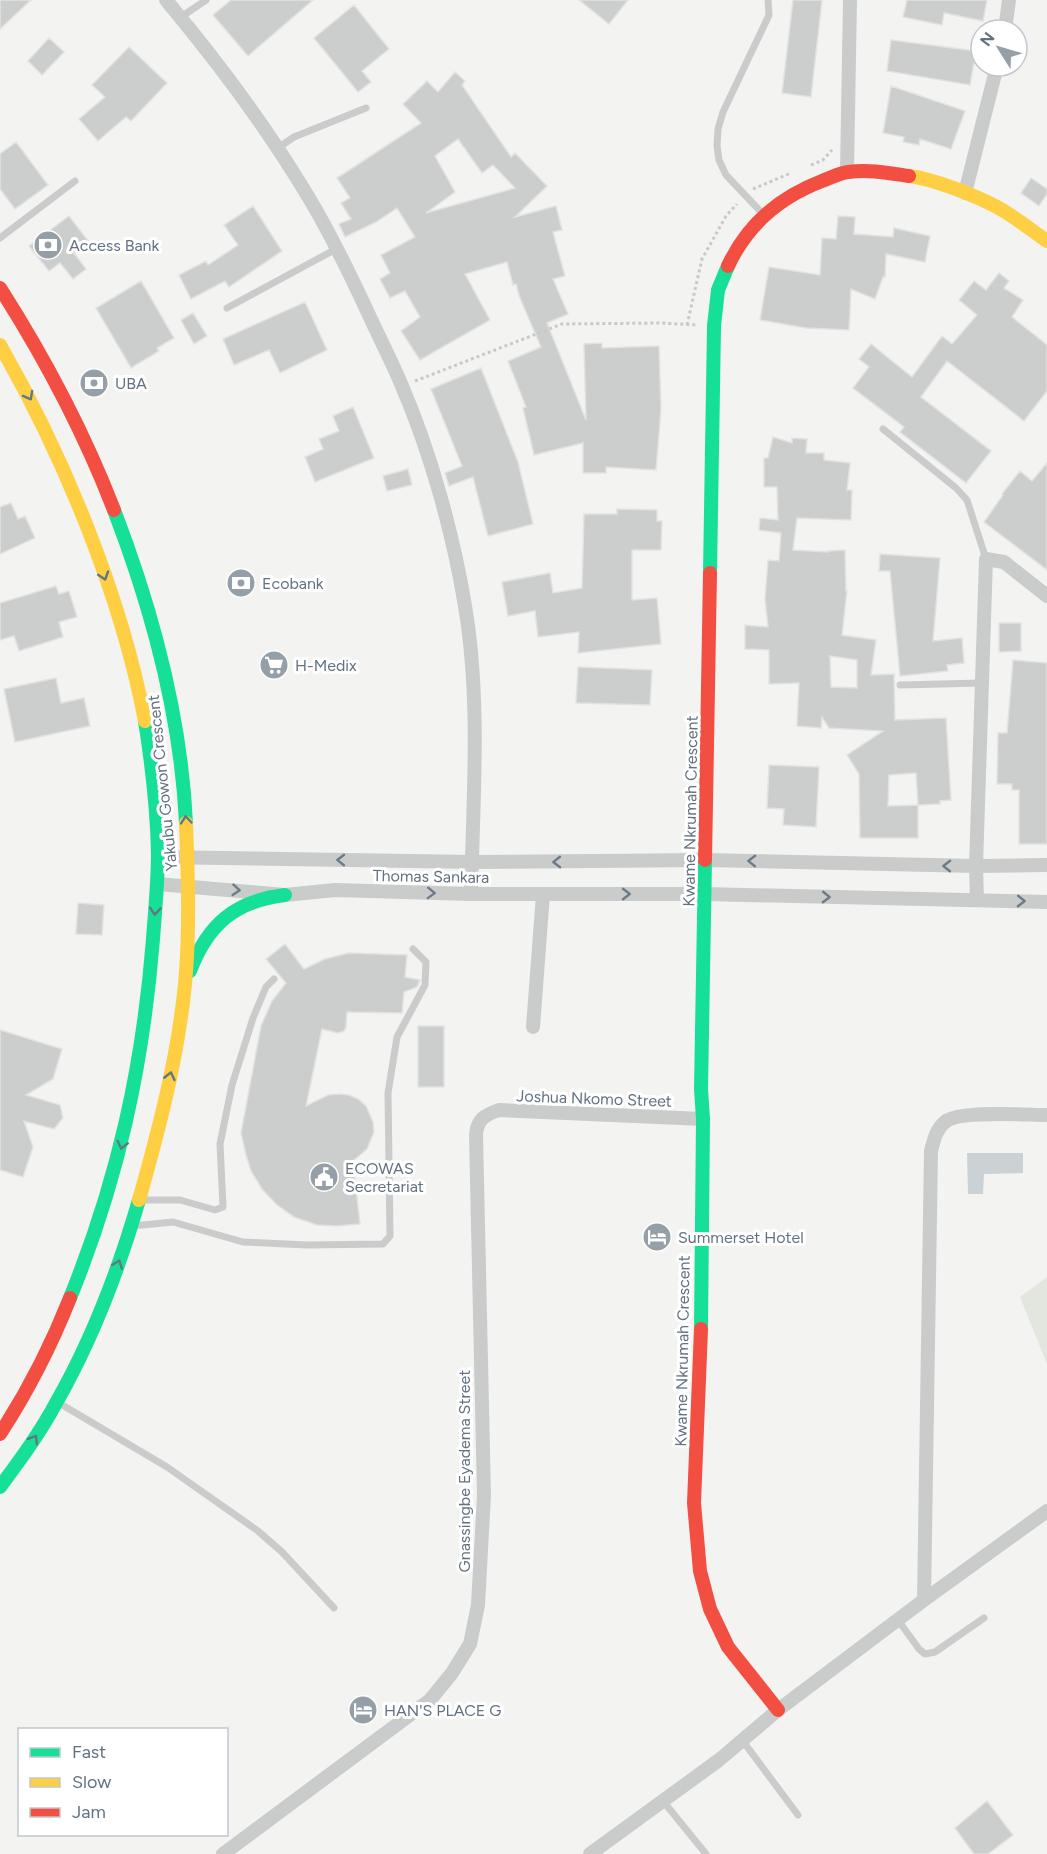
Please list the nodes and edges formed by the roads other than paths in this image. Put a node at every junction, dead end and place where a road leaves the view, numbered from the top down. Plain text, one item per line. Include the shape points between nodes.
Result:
1 (166, 0) edge
2 (206, 0) edge
3 (768, 0) edge
4 (850, 0) edge
5 (1009, 0) edge
6 (180, 17) junction
7 (1007, 18) edge
8 (994, 78) edge
9 (366, 108) dead end
10 (278, 148) junction
11 (847, 172) junction
12 (75, 181) dead end
13 (965, 193) junction
14 (764, 214) junction
15 (0, 238) edge
16 (1047, 241) edge
17 (336, 249) junction
18 (0, 288) edge
19 (227, 308) dead end
20 (0, 345) edge
21 (883, 429) dead end
22 (986, 560) junction
23 (1047, 596) edge
24 (982, 683) junction
25 (900, 685) dead end
26 (158, 857) junction
27 (189, 857) junction
28 (705, 860) junction
29 (472, 862) junction
30 (1047, 865) edge
31 (976, 866) junction
32 (157, 884) junction
33 (189, 886) junction
34 (471, 894) junction
35 (543, 894) junction
36 (705, 894) junction
37 (285, 895) junction
38 (977, 900) junction
39 (1047, 902) edge
40 (413, 949) dead end
41 (274, 979) dead end
42 (185, 984) junction
43 (533, 1027) dead end
44 (1047, 1115) edge
45 (484, 1116) joint
46 (703, 1119) junction
47 (140, 1200) junction
48 (132, 1226) junction
49 (57, 1402) junction
50 (0, 1434) edge
51 (0, 1487) edge
52 (1047, 1511) edge
53 (924, 1600) junction
54 (334, 1608) dead end
55 (984, 1618) dead end
56 (898, 1620) junction
57 (778, 1710) junction
58 (742, 1740) junction
59 (663, 1801) junction
60 (798, 1815) dead end
61 (223, 1854) edge
62 (590, 1854) edge
63 (706, 1854) edge

1 - 6 street
2 - 6 lane
3 - 14 lane via 768,15 718,129 719,160 726,175
4 - 11 street
5 - 7 street
6 - 10 street
8 - 13 street
9 - 10 lane via 294,137
10 - 17 street
11 - 13 main road, Kwame Nkrumah Crescent via 876,171 918,177
11 - 14 main road, Kwame Nkrumah Crescent via 803,188
12 - 15 lane
13 - 16 main road, Kwame Nkrumah Crescent via 997,207
14 - 28 main road, Kwame Nkrumah Crescent via 737,247 718,290 714,326
17 - 19 lane
17 - 29 street via 403,386 446,519 465,607 473,678
27 -> 18 main road, Yakubu Gowon Crescent via 170,696 144,592 84,435 43,356
20 -> 26 main road, Yakubu Gowon Crescent via 63,470 100,563 129,654 150,750
21 - 22 lane via 967,500
22 - 23 street via 1004,562
22 - 24 street
24 - 25 lane
24 - 31 street
26 - 27 street
26 - 32 main road, Yakubu Gowon Crescent
29 -> 27 street
27 - 33 main road, Yakubu Gowon Crescent
28 -> 29 street
31 -> 28 street
28 - 36 main road, Kwame Nkrumah Crescent
29 - 34 street
30 - 31 street
31 - 38 street
32 - 33 street, Thomas Sankara
32 -> 50 main road, Yakubu Gowon Crescent via 145,1032 109,1195 43,1359
33 -> 37 street, Thomas Sankara
33 - 42 main road, Yakubu Gowon Crescent
34 - 35 street, Thomas Sankara
37 -> 34 street, Thomas Sankara via 335,890
35 -> 36 street, Thomas Sankara
35 - 43 street
36 -> 38 street, Thomas Sankara
36 - 46 main road, Kwame Nkrumah Crescent
37 - 42 main road via 258,899 235,909 211,931 194,958
38 -> 39 street, Thomas Sankara
40 - 48 lane via 426,962 425,985 398,1037 388,1093 390,1236 383,1244 243,1242 173,1222
41 - 47 lane via 266,987 253,1018 232,1085 220,1144 223,1207 215,1210 180,1200
47 -> 42 main road, Yakubu Gowon Crescent via 173,1066
44 - 53 street via 964,1114 946,1120 931,1151
45 - 46 street, Joshua Nkomo Street via 500,1110
45 - 61 street, Gnassingbe Eyadema Street via 478,1122 476,1135 484,1495 478,1605 470,1644 430,1701
46 - 57 main road, Kwame Nkrumah Crescent via 701,1333 694,1503 700,1571 710,1609 728,1647
47 - 48 main road, Yakubu Gowon Crescent
49 -> 48 main road, Yakubu Gowon Crescent via 96,1320
51 -> 49 main road, Yakubu Gowon Crescent
49 - 54 lane via 167,1467 258,1531
52 - 53 street
53 - 56 street
55 - 56 lane via 935,1652 925,1654
56 - 57 street
57 - 58 street
58 - 59 street
58 - 60 lane
59 - 62 street
59 - 63 lane

